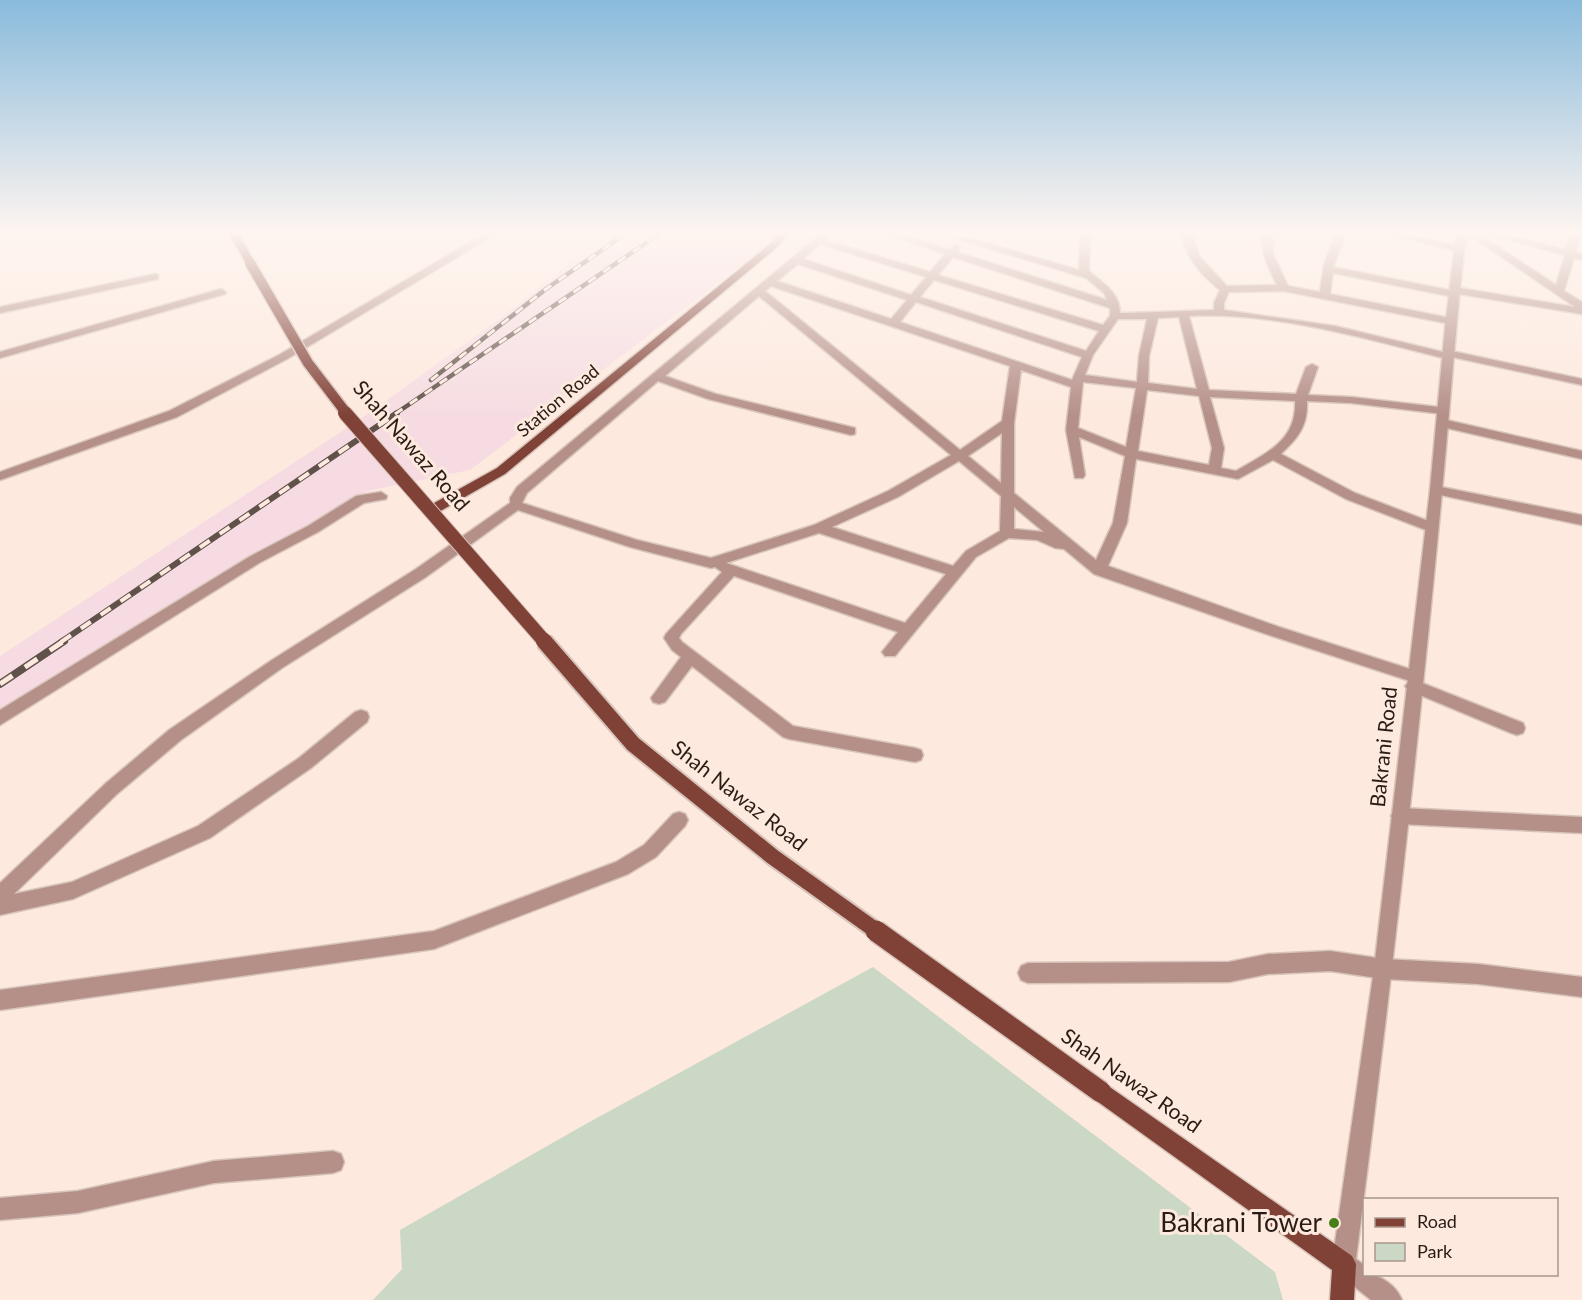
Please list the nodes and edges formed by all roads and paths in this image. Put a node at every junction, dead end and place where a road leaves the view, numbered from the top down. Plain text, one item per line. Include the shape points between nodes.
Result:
1 (72, 295) edge
2 (212, 295) edge
3 (268, 295) edge
4 (388, 295) edge
5 (715, 295) edge
6 (755, 295) edge
7 (773, 295) edge
8 (791, 295) edge
9 (904, 295) edge
10 (917, 295) edge
11 (992, 295) edge
12 (1069, 295) edge
13 (1109, 295) edge
14 (1223, 295) edge
15 (1328, 295) edge
16 (1454, 295) edge
17 (1474, 295) edge
18 (1564, 295) edge
19 (914, 298) junction
20 (1582, 309) edge
21 (0, 310) edge
22 (1115, 311) junction
23 (1219, 313) junction
24 (1183, 314) junction
25 (1153, 316) junction
26 (1450, 321) junction
27 (892, 324) junction
28 (1107, 330) junction
29 (0, 355) edge
30 (1088, 355) junction
31 (1447, 355) junction
32 (1016, 366) junction
33 (1312, 367) dead end
34 (657, 377) junction
35 (1077, 382) junction
36 (1582, 382) edge
37 (1142, 386) junction
38 (1202, 393) junction
39 (1300, 397) junction
40 (1442, 417) junction
41 (1008, 423) junction
42 (1072, 430) junction
43 (851, 431) dead end
44 (1131, 454) junction
45 (1273, 455) junction
46 (1582, 455) edge
47 (960, 456) junction
48 (1215, 469) junction
49 (1079, 475) dead end
50 (0, 476) edge
51 (1436, 490) junction
52 (1007, 494) junction
53 (381, 496) dead end
54 (516, 504) junction
55 (432, 510) junction
56 (1582, 520) edge
57 (1431, 527) junction
58 (819, 528) junction
59 (1007, 533) junction
60 (711, 563) junction
61 (1099, 570) junction
62 (731, 571) junction
63 (955, 572) junction
64 (908, 630) junction
65 (890, 652) dead end
66 (690, 657) junction
67 (1413, 681) junction
68 (659, 698) dead end
69 (361, 717) dead end
70 (0, 718) edge
71 (1517, 728) dead end
72 (915, 755) dead end
73 (1400, 816) junction
74 (679, 820) dead end
75 (1582, 825) edge
76 (0, 895) edge
77 (0, 906) edge
78 (1384, 969) junction
79 (1028, 973) dead end
80 (1582, 987) edge
81 (0, 1000) edge
82 (333, 1162) dead end
83 (0, 1209) edge
84 (1344, 1264) junction
85 (1341, 1300) edge
86 (1390, 1300) edge

1 - 21 street
2 - 29 street
3 - 55 main road, Shah Nawaz Road, bridge via 308,363 342,409
4 - 50 street via 283,357 173,414
5 - 55 main road, Station Road via 501,471
6 - 34 street
7 - 47 street
8 - 27 street
9 - 19 street
10 - 19 street
11 - 28 street
12 - 22 street
13 - 22 street
14 - 23 street
15 - 26 street
16 - 26 street, Bakrani Road
17 - 20 street
18 - 20 street
19 - 27 street
19 - 30 street
22 - 25 street
22 - 28 street
23 - 24 street
23 - 31 street via 1321,325
24 - 25 street
24 - 38 street
25 - 37 street
26 - 31 street, Bakrani Road
27 - 32 street
28 - 30 street
30 - 35 street
31 - 36 street
31 - 40 street, Bakrani Road
32 - 35 street
32 - 41 street
33 - 39 street
34 - 43 street via 712,397
34 - 54 street via 522,490
35 - 37 street
35 - 42 street
37 - 38 street
37 - 44 street
38 - 39 street
38 - 48 street via 1218,448
39 - 40 street
39 - 45 street via 1302,418 1291,438
40 - 46 street
40 - 51 street, Bakrani Road
41 - 47 street
41 - 52 street
42 - 44 street
42 - 49 street
44 - 48 street
44 - 61 street via 1120,523
45 - 48 street via 1238,475
45 - 57 street via 1311,479 1365,504
47 - 52 street
47 - 58 street via 893,494
51 - 56 street
51 - 57 street, Bakrani Road
52 - 59 street
52 - 61 street
53 - 70 street via 361,499 254,560
54 - 60 street via 635,544
54 - 76 street via 421,573 277,664 175,735 111,789
55 - 84 main road, Shah Nawaz Road, bridge via 633,744 773,857
57 - 67 street, Bakrani Road
58 - 60 street
58 - 63 street
59 - 61 street via 1039,535
59 - 63 street via 971,554
60 - 62 street
61 - 67 street
62 - 64 street
62 - 66 street via 671,638
63 - 64 street
64 - 65 street
66 - 68 street
66 - 72 street via 789,732
67 - 71 street
67 - 73 street, Bakrani Road
69 - 77 street via 305,763 204,832 73,890
73 - 75 street
73 - 78 street, Bakrani Road
74 - 81 street via 650,851 622,868 434,940
78 - 79 street via 1330,961 1268,964 1229,972
78 - 80 street via 1478,974
78 - 84 street, Bakrani Road
82 - 83 street via 214,1172 78,1202
84 - 85 main road
84 - 86 street

